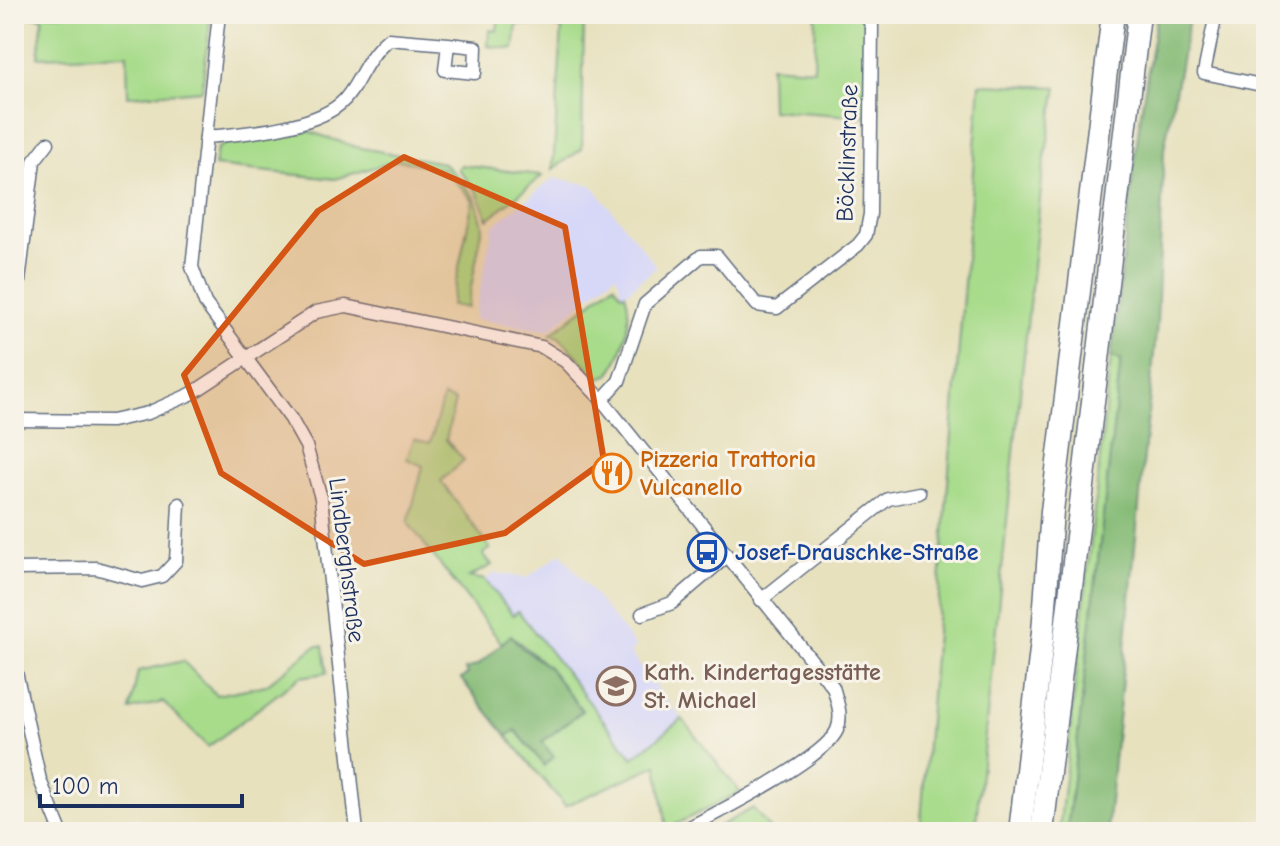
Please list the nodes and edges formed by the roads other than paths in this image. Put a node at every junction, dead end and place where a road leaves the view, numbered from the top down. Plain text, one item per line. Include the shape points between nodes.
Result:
1 (219, 14) edge
2 (865, 14) edge
3 (1113, 14) edge
4 (1139, 14) edge
5 (1216, 14) edge
6 (448, 44) dead end
7 (1266, 86) edge
8 (206, 137) junction
9 (48, 143) dead end
10 (14, 321) edge
11 (247, 358) junction
12 (602, 400) junction
13 (14, 420) edge
14 (919, 493) dead end
15 (179, 504) dead end
16 (726, 557) junction
17 (14, 569) edge
18 (761, 600) junction
19 (642, 614) dead end
20 (14, 663) edge
21 (61, 832) edge
22 (357, 832) edge
23 (680, 832) edge
24 (1020, 832) edge
25 (1042, 832) edge

1 - 8 street, Lindberghstraße
2 - 12 street, Böcklinstraße via 872,26 866,235 777,308 757,305 717,256 701,256 645,304 619,381
3 - 24 highway via 1052,511
4 - 25 highway
5 - 7 street via 1204,73
6 - 8 street via 388,39 370,54 342,103 317,117
8 - 11 street, Lindberghstraße via 192,267 205,303
9 - 10 street via 34,161
11 - 12 street via 316,312 346,306 542,347 566,362
11 - 13 street via 191,394 148,413 112,421
11 - 22 street, Lindberghstraße via 306,446 321,498
12 - 16 street
14 - 18 street via 888,499
15 - 17 street via 176,561 162,576 142,581 96,568
16 - 18 street
16 - 19 street via 672,603
18 - 23 street via 833,687 840,715 831,740 750,797
20 - 21 street via 40,780

